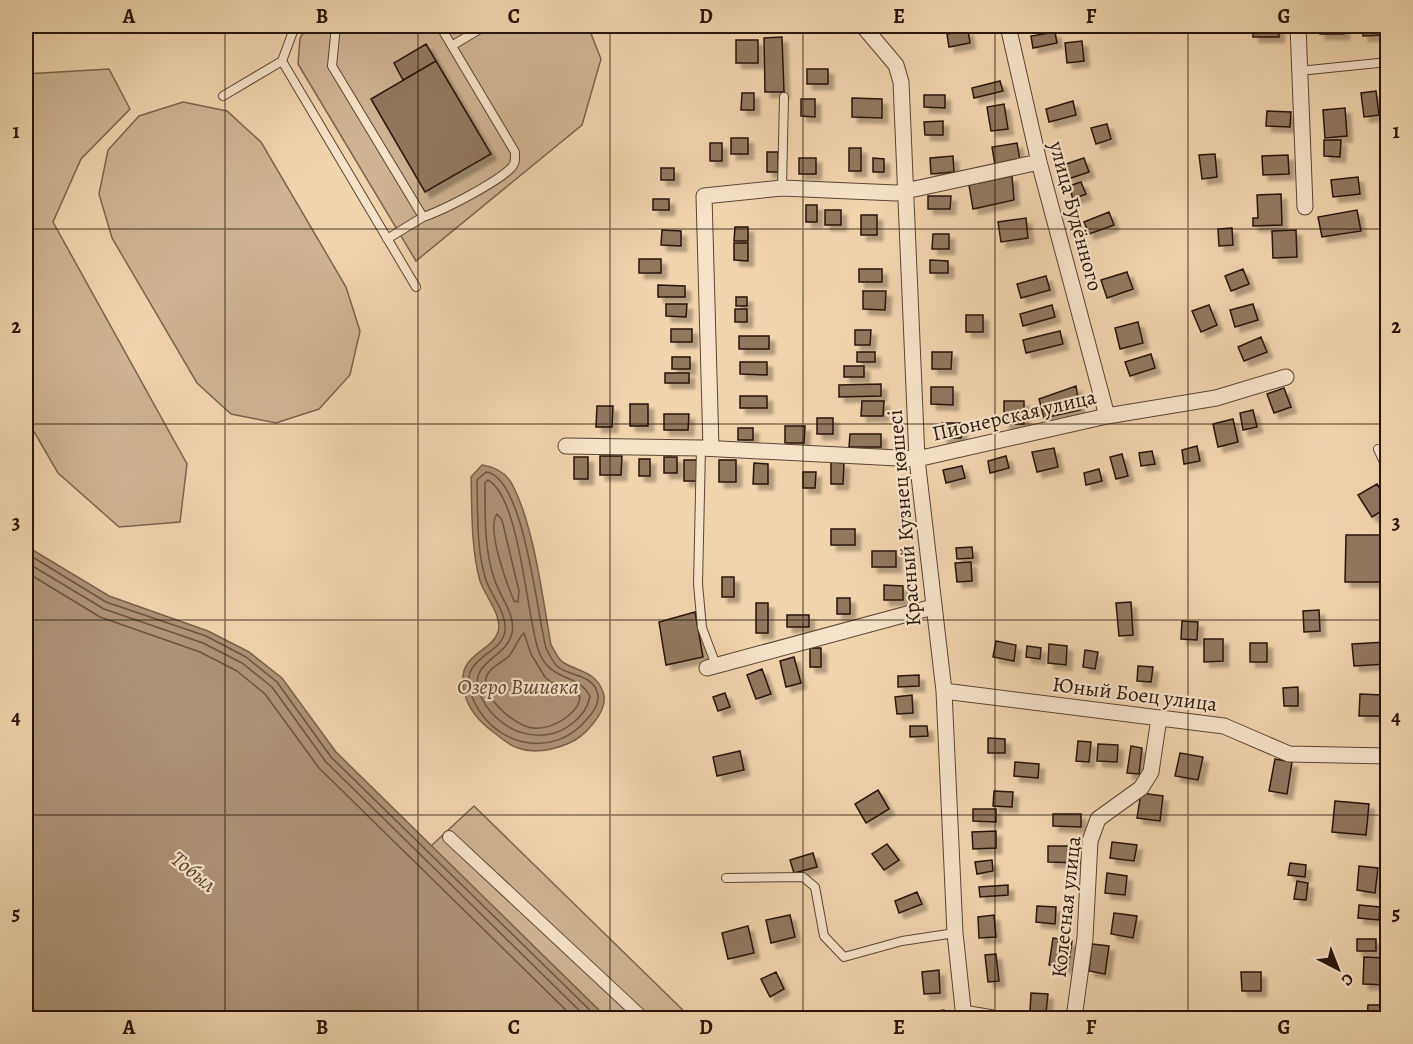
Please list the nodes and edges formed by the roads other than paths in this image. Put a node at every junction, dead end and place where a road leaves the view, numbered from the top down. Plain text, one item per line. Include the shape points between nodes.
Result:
1 (336, 26) edge
2 (440, 26) edge
3 (485, 26) edge
4 (863, 26) edge
5 (1008, 26) edge
6 (1298, 26) edge
7 (293, 27) edge
8 (453, 45) junction
9 (282, 61) junction
10 (1388, 62) edge
11 (1299, 71) junction
12 (223, 96) dead end
13 (784, 97) dead end
14 (1039, 162) junction
15 (782, 188) junction
16 (906, 192) junction
17 (1305, 207) dead end
18 (423, 217) junction
19 (387, 239) junction
20 (416, 287) dead end
21 (1286, 377) dead end
22 (1107, 416) junction
23 (566, 446) dead end
24 (706, 448) junction
25 (1378, 449) dead end
26 (917, 459) junction
27 (1388, 471) edge
28 (933, 607) junction
29 (712, 667) joint
30 (944, 691) junction
31 (1159, 718) junction
32 (1388, 756) edge
33 (449, 837) dead end
34 (726, 878) dead end
35 (955, 933) junction
36 (964, 1016) edge
37 (643, 1018) edge
38 (993, 1018) edge
39 (1074, 1018) edge

1 - 18 lane via 332,66
2 - 8 lane
3 - 8 lane
4 - 16 street, Красный Кузнец көшесі via 896,65 901,82
5 - 14 street, улица Будённого
6 - 11 street
7 - 9 lane
8 - 18 lane via 514,152 515,161 490,182
9 - 12 lane
9 - 19 lane
10 - 11 lane
11 - 17 street
13 - 15 lane
14 - 16 street
14 - 22 street, улица Будённого
15 - 16 street
15 - 24 street via 704,196
16 - 26 street, Красный Кузнец көшесі
18 - 19 lane
19 - 20 lane
21 - 22 street, Пионерская улица via 1216,398
22 - 26 street, Пионерская улица
23 - 24 street, Пионерская улица
24 - 26 street, Пионерская улица
24 - 29 lane via 698,584 702,628
25 - 27 lane
26 - 28 street, Красный Кузнец көшесі
28 - 29 street
28 - 30 street, Красный Кузнец көшесі
30 - 31 street, Юный Боец улица
30 - 35 street, Красный Кузнец көшесі
31 - 32 street, Юный Боец улица via 1224,726 1289,754
31 - 39 street, Колесная улица via 1151,772 1141,788 1098,819 1090,841 1085,938
33 - 37 street
34 - 35 lane via 803,877 815,887 824,936 844,957 902,941
35 - 36 street, Красный Кузнец көшесі
36 - 38 street

